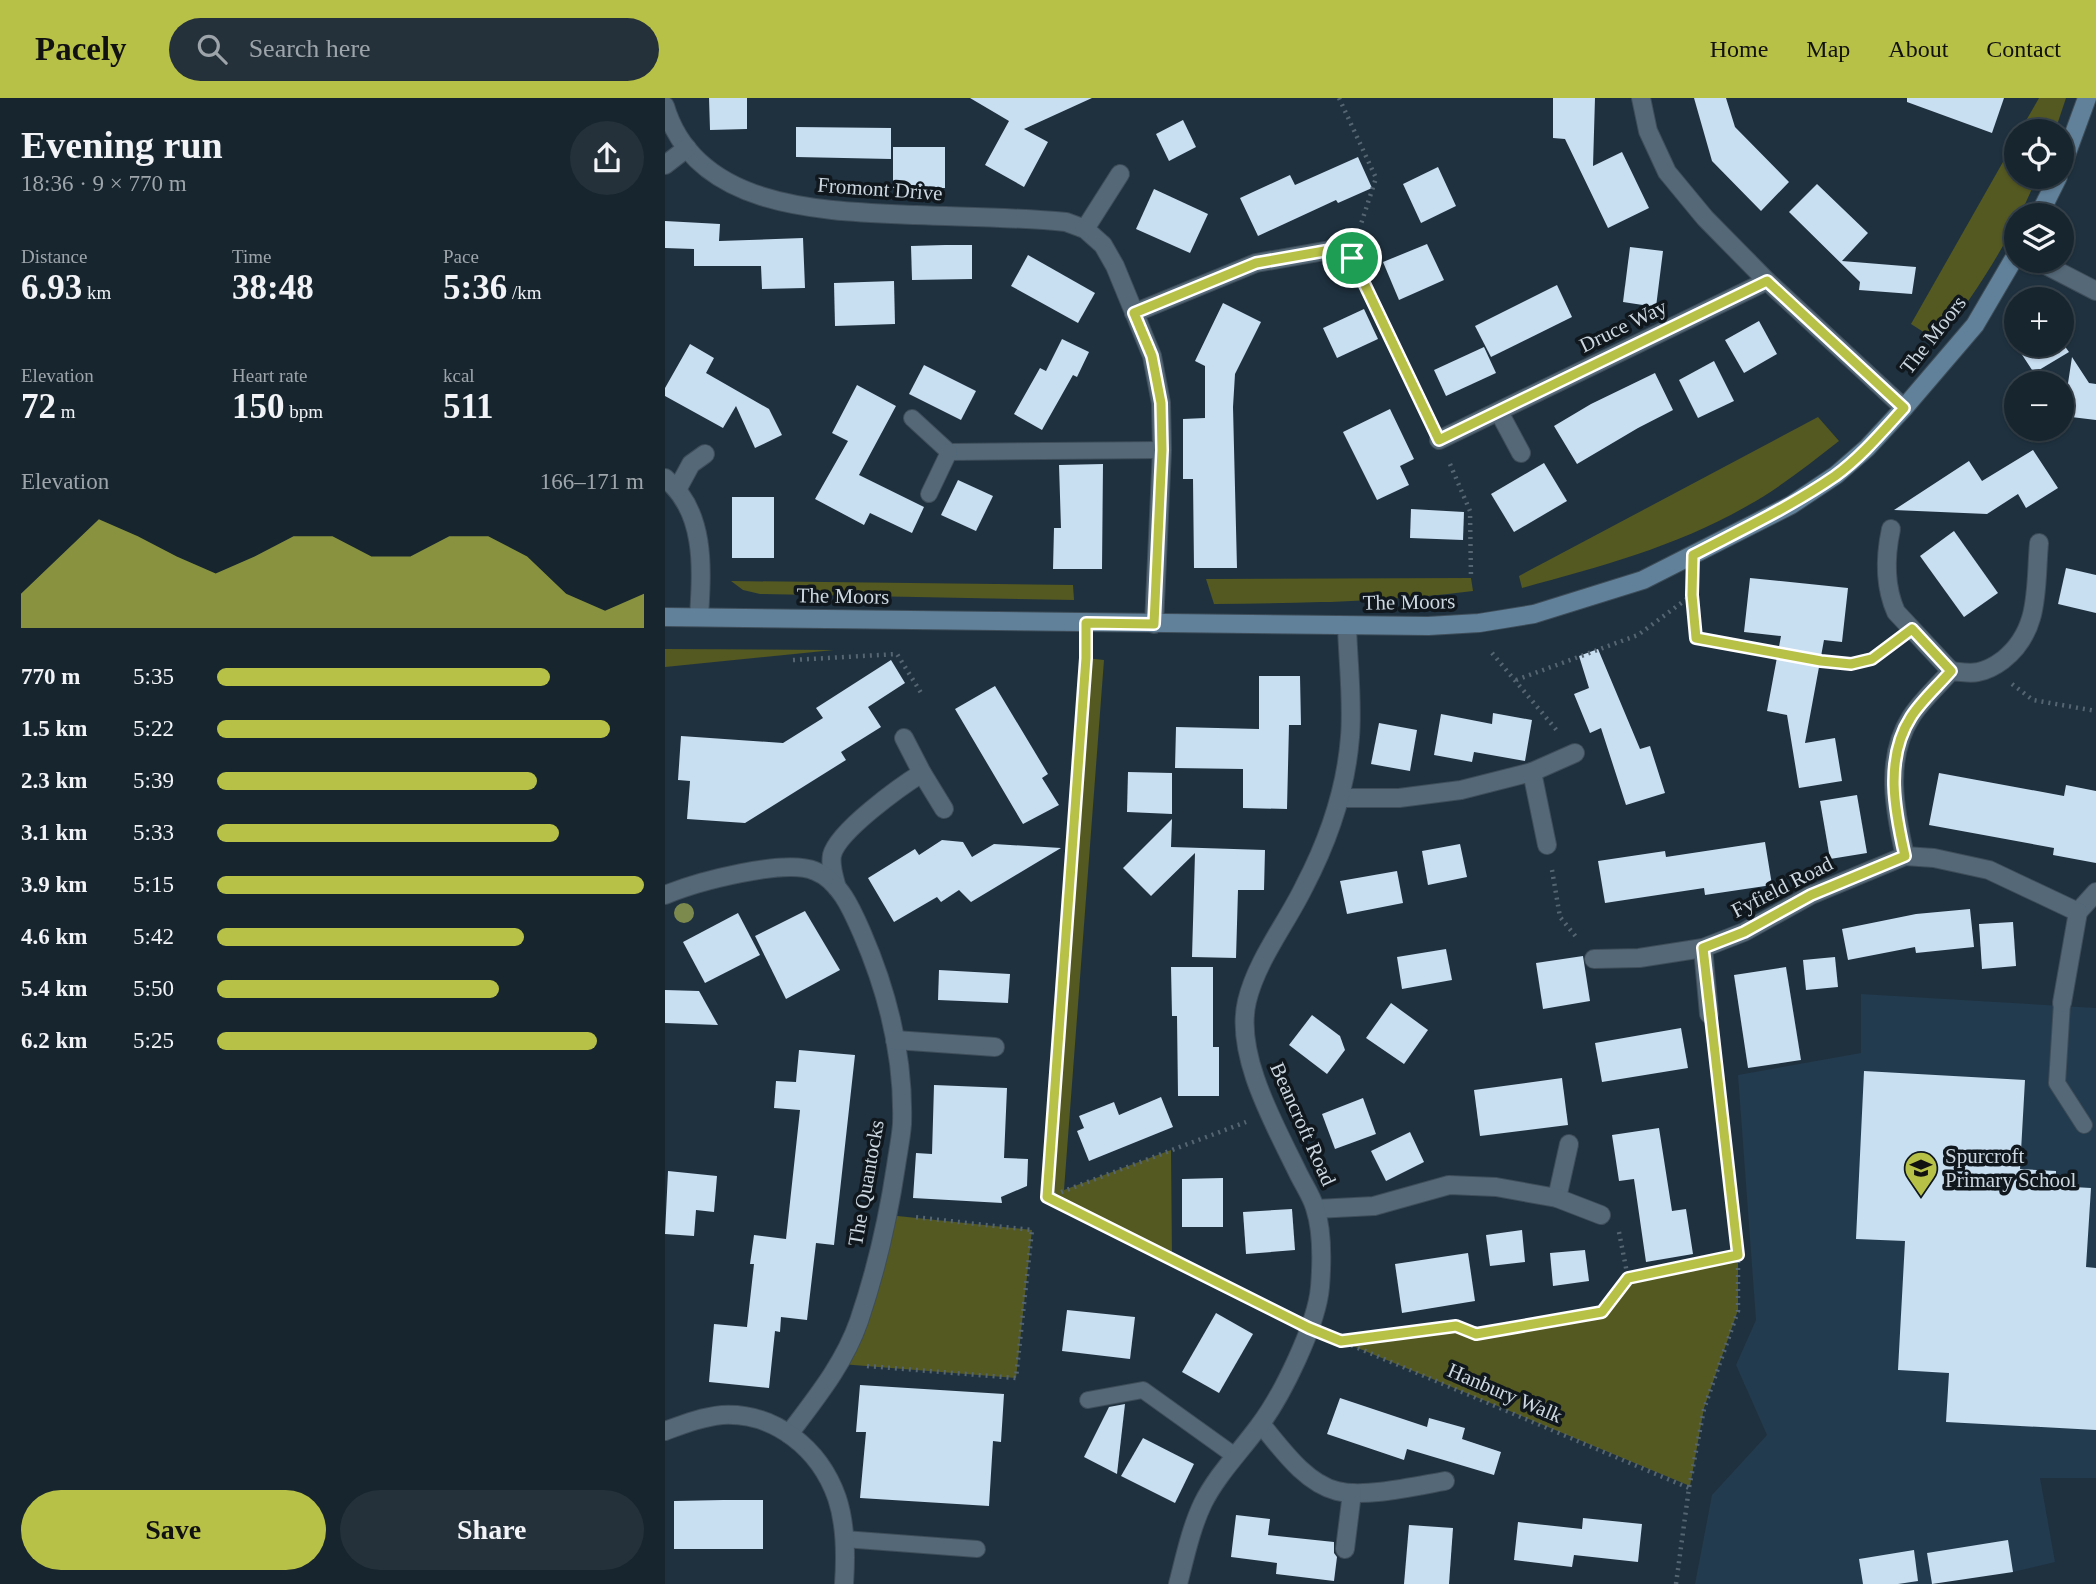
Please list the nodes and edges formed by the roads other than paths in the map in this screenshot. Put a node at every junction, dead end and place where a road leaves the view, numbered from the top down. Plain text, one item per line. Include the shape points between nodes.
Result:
1 (1641, 98) edge
2 (2087, 98) edge
3 (665, 106) edge
4 (2074, 134) edge
5 (687, 148) junction
6 (665, 165) edge
7 (1119, 174) dead end
8 (1085, 229) junction
9 (1353, 246) road end
10 (2006, 273) edge
11 (2061, 273) edge
12 (1767, 281) junction
13 (2096, 291) edge
14 (1134, 313) junction
15 (1904, 408) junction
16 (1499, 412) junction
17 (912, 418) dead end
18 (1439, 440) road end
19 (1162, 450) junction
20 (949, 452) junction
21 (1521, 453) dead end
22 (705, 454) dead end
23 (671, 483) edge
24 (929, 494) dead end
25 (1891, 529) dead end
26 (2039, 543) dead end
27 (665, 617) edge
28 (699, 617) junction
29 (1154, 624) junction
30 (1347, 626) junction
31 (1951, 671) junction
32 (904, 738) dead end
33 (1575, 752) road end
34 (1532, 772) junction
35 (922, 773) junction
36 (1341, 798) junction
37 (944, 809) dead end
38 (1547, 845) road end
39 (1905, 856) junction
40 (838, 888) junction
41 (2096, 891) edge
42 (665, 895) edge
43 (2078, 912) junction
44 (1703, 948) junction
45 (1594, 959) road end
46 (2061, 1003) joint
47 (1709, 1014) road end
48 (895, 1040) junction
49 (995, 1047) dead end
50 (2084, 1125) dead end
51 (1569, 1143) dead end
52 (1557, 1198) junction
53 (1316, 1209) junction
54 (1601, 1214) road end
55 (1088, 1399) dead end
56 (1261, 1424) junction
57 (665, 1431) edge
58 (789, 1434) junction
59 (1235, 1456) junction
60 (1445, 1481) dead end
61 (1352, 1493) junction
62 (844, 1539) junction
63 (977, 1549) dead end
64 (1345, 1549) dead end
65 (844, 1584) edge
66 (1178, 1584) edge

1 - 12 street via 1648,131 1667,172
2 - 4 street
3 - 5 street, Fromont Drive
5 - 6 street
5 - 8 street, Fromont Drive via 730,183 753,194 803,206 1045,220
7 - 8 street
8 - 14 street via 1103,245
9 - 14 street via 1256,263
10 - 15 street, The Moors via 1975,325
11 - 13 street
12 - 15 street
12 - 16 street, Druce Way
14 - 19 street via 1152,356 1161,403
15 - 30 street, The Moors via 1836,475 1791,505 1643,580 1534,614 1479,623
16 - 18 street, Druce Way
16 - 21 street
17 - 20 lane
19 - 20 lane
19 - 29 street
20 - 24 lane
22 - 23 street
23 - 28 street via 694,518 700,552
25 - 31 street via 1886,562 1896,612
26 - 31 street via 2034,609 2027,633 2015,650 1991,668 1976,673
27 - 28 street, The Moors
28 - 29 street, The Moors
29 - 30 street, The Moors
30 - 36 street, Beancroft Road via 1350,736
31 - 39 street via 1911,717 1897,747 1894,779
32 - 35 street
33 - 34 street
34 - 36 street via 1461,790 1399,798
34 - 38 street
35 - 37 street
35 - 40 street, The Quantocks via 892,792 835,847 832,866
36 - 53 street, Beancroft Road via 1305,885 1255,977 1244,1030 1269,1114
39 - 43 street, Fyfield Road via 1989,870
39 - 44 street, Fyfield Road
40 - 42 street, The Quantocks via 814,870 791,868 721,876
40 - 48 street, The Quantocks via 872,956
41 - 43 street
43 - 46 street
44 - 45 street, Fyfield Road via 1639,958
44 - 47 street
46 - 50 lane via 2057,1083
48 - 49 street
48 - 58 street, The Quantocks via 902,1125 888,1214 858,1323 841,1364
51 - 52 street
52 - 53 street via 1496,1187 1449,1185 1374,1206
52 - 54 street
53 - 56 street, Beancroft Road via 1320,1290 1292,1369
55 - 59 lane via 1143,1390
56 - 59 street, Beancroft Road
56 - 61 street via 1311,1478
57 - 58 street via 698,1419 733,1416 765,1421
58 - 62 street via 807,1447 829,1480
59 - 66 street, Beancroft Road via 1203,1504
60 - 61 street
61 - 64 street
62 - 63 lane
62 - 65 street

